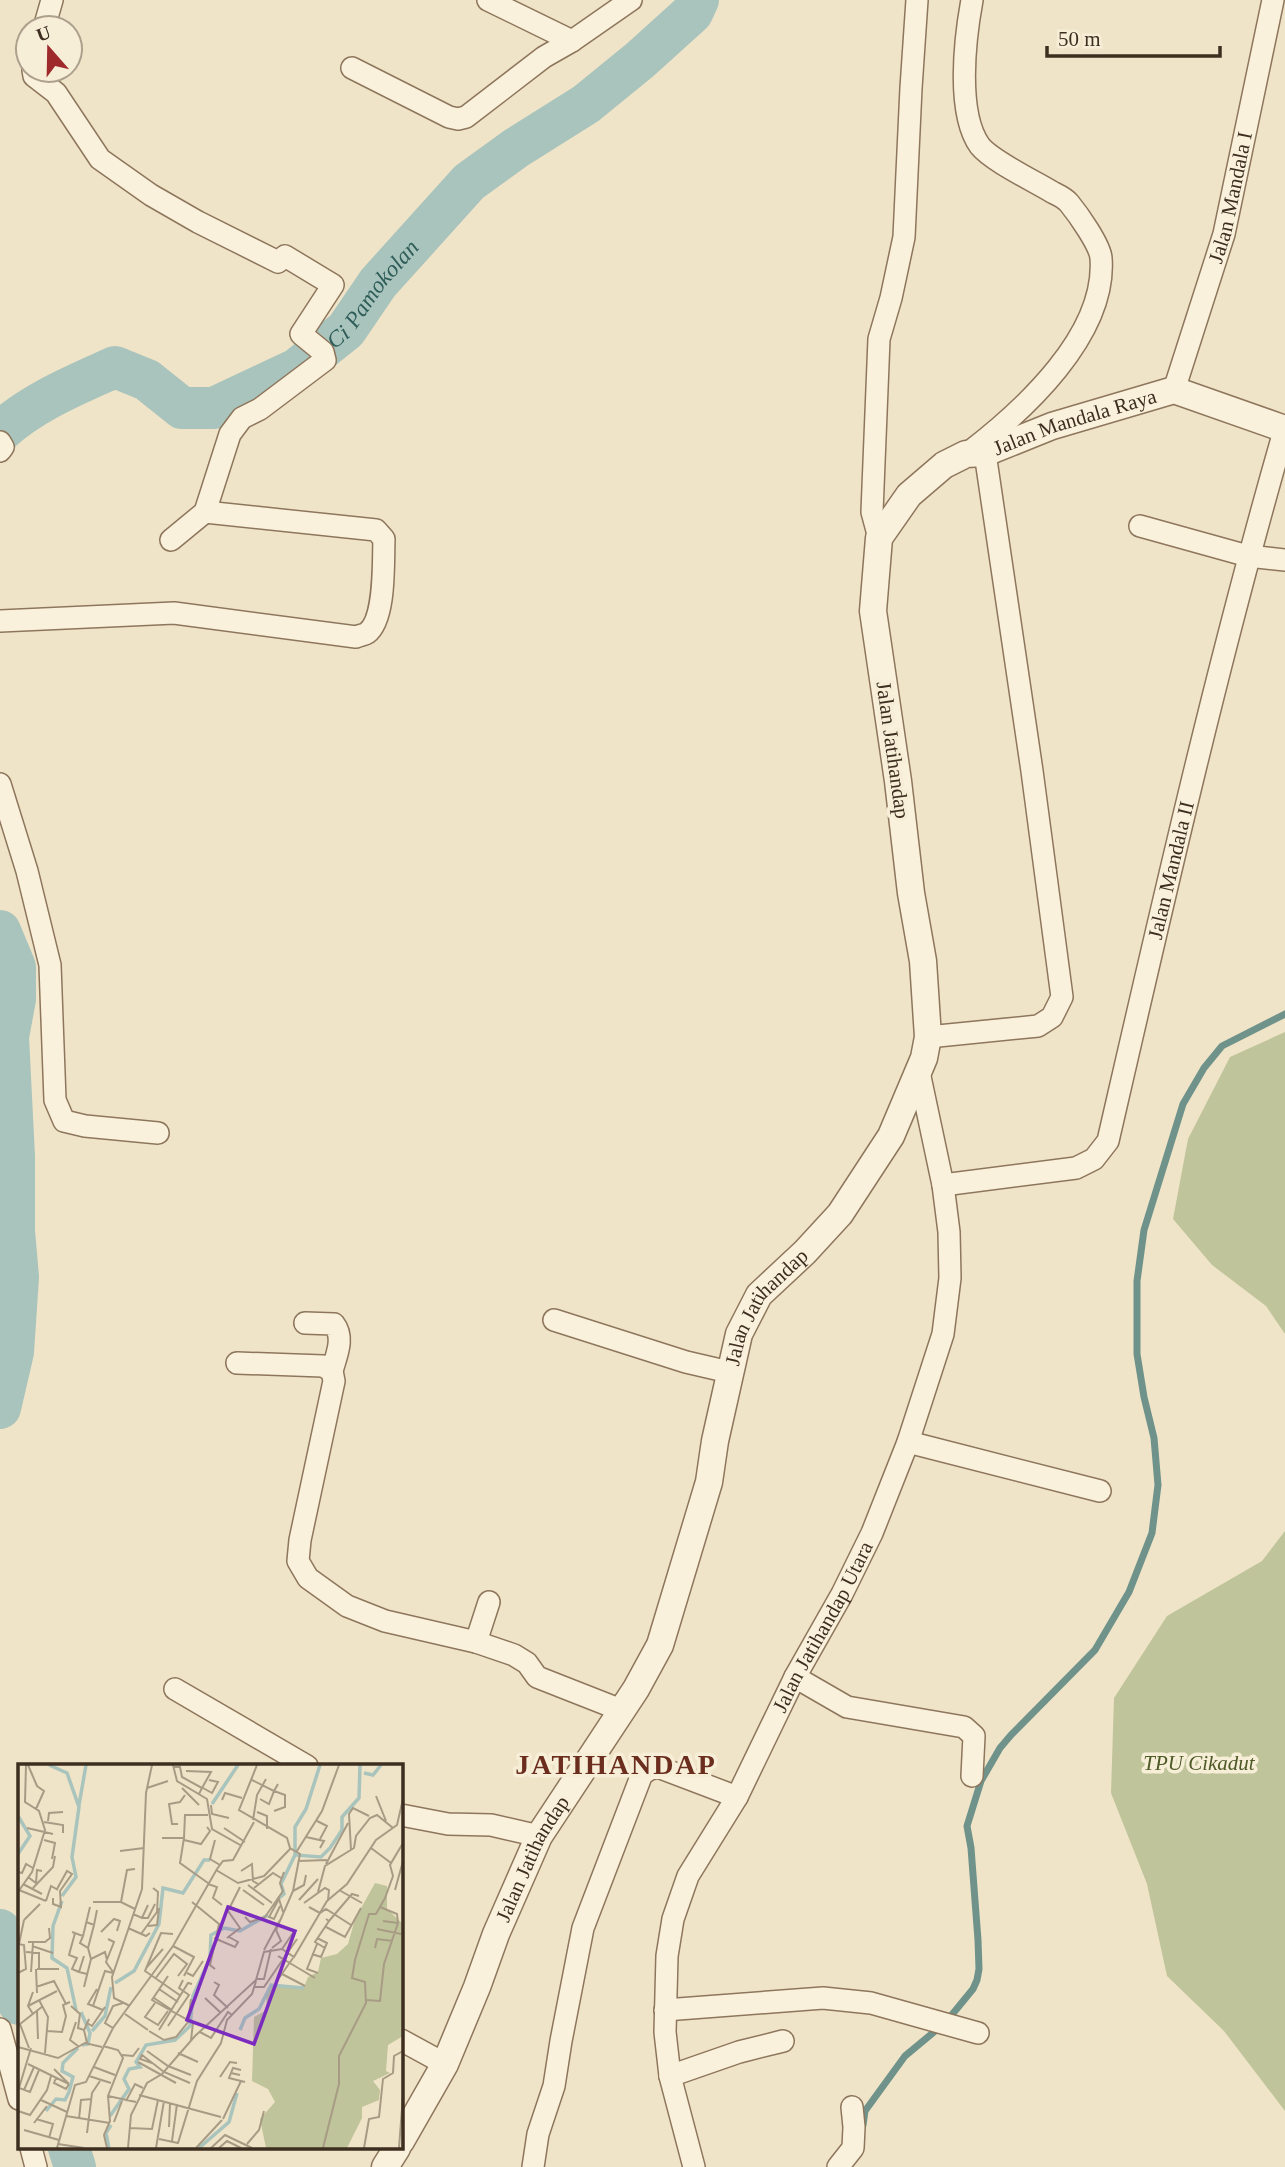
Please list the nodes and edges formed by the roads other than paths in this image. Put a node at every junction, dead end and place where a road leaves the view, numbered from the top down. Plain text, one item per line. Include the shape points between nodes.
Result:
1 (488, 0) edge
2 (631, 0) edge
3 (917, 0) edge
4 (972, 0) edge
5 (1273, 0) edge
6 (572, 41) junction
7 (352, 68) dead end
8 (44, 84) edge
9 (1174, 390) junction
10 (1285, 429) edge
11 (965, 457) junction
12 (205, 512) junction
13 (1140, 526) dead end
14 (879, 538) junction
15 (171, 540) dead end
16 (1248, 556) junction
17 (1285, 560) edge
18 (0, 621) edge
19 (0, 784) edge
20 (928, 1037) junction
21 (919, 1072) junction
22 (158, 1133) dead end
23 (943, 1185) junction
24 (554, 1320) dead end
25 (305, 1323) dead end
26 (236, 1363) dead end
27 (332, 1371) junction
28 (729, 1372) junction
29 (908, 1442) junction
30 (1100, 1491) dead end
31 (489, 1602) dead end
32 (476, 1643) junction
33 (795, 1677) junction
34 (176, 1689) dead end
35 (621, 1710) junction
36 (304, 1764) edge
37 (972, 1776) dead end
38 (737, 1797) junction
39 (402, 1815) edge
40 (539, 1836) junction
41 (665, 2010) junction
42 (0, 2029) edge
43 (978, 2033) dead end
44 (402, 2041) edge
45 (783, 2041) dead end
46 (445, 2064) junction
47 (670, 2076) junction
48 (7, 2079) edge
49 (18, 2097) edge
50 (852, 2108) dead end
51 (402, 2139) edge
52 (32, 2150) edge
53 (396, 2150) edge
54 (36, 2167) edge
55 (385, 2167) edge
56 (533, 2167) edge
57 (694, 2167) edge
58 (838, 2167) edge

1 - 6 street
2 - 6 street
3 - 14 street via 904,237 879,340 872,512
4 - 11 street via 964,97 981,146 1068,201 1101,255 1093,306 1069,354 1040,389
5 - 9 street, Jalan Mandala I via 1224,234
6 - 7 street via 458,119
8 - 12 street via 56,93 100,159 151,195 278,262 285,256 333,285 301,333 323,352 325,360 243,418 230,434
9 - 10 street, Jalan Mandala Raya
9 - 11 street, Jalan Mandala Raya
10 - 16 street, Jalan Mandala II
11 - 14 street via 909,495
11 - 20 street via 1032,771 1062,997 1052,1017 1038,1026
12 - 15 street
12 - 18 street via 376,530 384,539 383,584 379,614 368,632 356,637 174,613
13 - 16 street
14 - 20 street, Jalan Jatihandap via 873,611 923,961
16 - 17 street
16 - 23 street, Jalan Mandala II via 1108,1141 1094,1159 1076,1168
19 - 22 street via 50,965 55,1100 64,1121
20 - 21 street, Jalan Jatihandap
21 - 23 street, Jalan Jatihandap Utara
21 - 28 street, Jalan Jatihandap via 891,1136 840,1214 759,1295 739,1334
23 - 29 street, Jalan Jatihandap Utara via 950,1266 943,1334
24 - 28 street
25 - 27 street via 334,1324 338,1329
26 - 27 street via 323,1366
27 - 32 street via 334,1381 298,1561 308,1578 347,1606 384,1621
28 - 35 street, Jalan Jatihandap via 709,1482 660,1645
29 - 30 street
29 - 33 street, Jalan Jatihandap Utara via 872,1532
31 - 32 street
32 - 35 street via 514,1655 545,1681
33 - 37 street via 847,1707 964,1727 974,1736
33 - 38 street, Jalan Jatihandap Utara
34 - 36 street
35 - 40 street, Jalan Jatihandap
38 - 41 street, Jalan Jatihandap Utara via 688,1876 673,1919
38 - 56 street via 658,1768 642,1774 583,1928 554,2086
39 - 40 street via 448,1824 491,1825
40 - 46 street, Jalan Jatihandap
41 - 43 street via 823,1998 871,2003
41 - 47 street, Jalan Jatihandap Utara
42 - 48 street
44 - 46 street
45 - 47 street
46 - 51 street, Jalan Jatihandap
47 - 57 street, Jalan Jatihandap Utara
48 - 49 street
50 - 58 street via 853,2148
52 - 54 street
53 - 55 street

